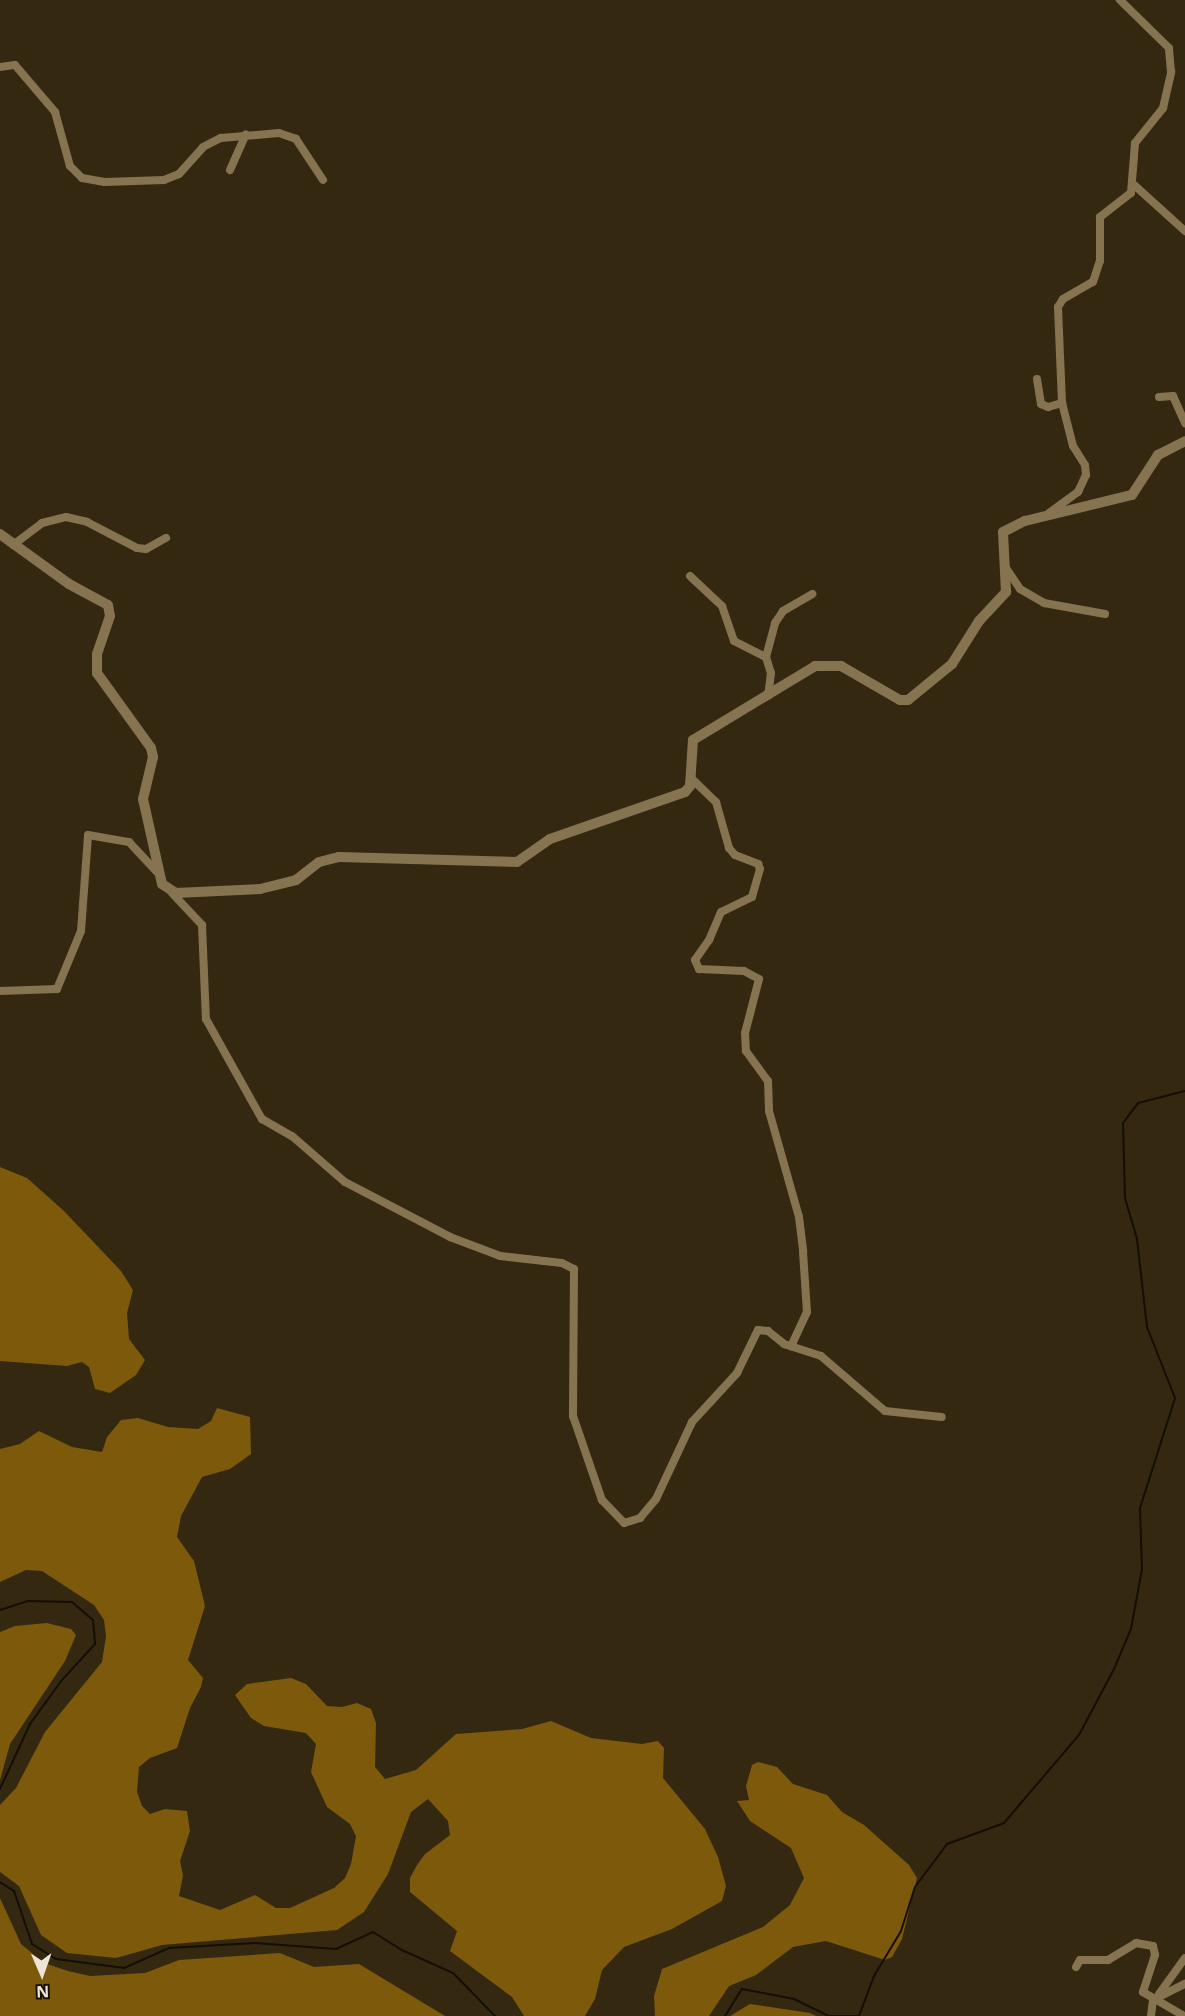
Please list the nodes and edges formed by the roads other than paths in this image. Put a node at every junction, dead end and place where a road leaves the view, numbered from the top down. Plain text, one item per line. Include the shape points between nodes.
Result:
1 (1120, 0) edge
2 (0, 66) edge
3 (246, 134) junction
4 (230, 170) dead end
5 (323, 180) dead end
6 (1132, 183) junction
7 (1185, 231) edge
8 (1037, 379) dead end
9 (1159, 397) dead end
10 (1062, 403) junction
11 (1185, 423) edge
12 (1185, 441) edge
13 (1046, 516) junction
14 (0, 534) edge
15 (166, 538) dead end
16 (13, 546) junction
17 (1006, 568) junction
18 (690, 576) dead end
19 (813, 594) dead end
20 (1105, 614) dead end
21 (766, 657) junction
22 (768, 696) junction
23 (691, 778) junction
24 (157, 872) junction
25 (168, 890) junction
26 (0, 992) edge
27 (791, 1347) junction
28 (942, 1417) dead end
29 (1185, 1958) edge
30 (1076, 1967) dead end
31 (1185, 1983) edge
32 (1156, 1998) junction
33 (1151, 2016) edge
34 (1184, 2016) edge

1 - 6 street via 1160,38 1172,60 1163,108 1135,143
2 - 3 street via 15,64 55,112 70,166 93,182 174,177 203,147 221,138
3 - 4 street
3 - 5 street via 290,134
6 - 7 street
6 - 10 street via 1128,197 1100,217 1100,261 1093,282 1063,299 1058,307
8 - 10 street via 1041,404 1048,407
9 - 11 street via 1173,396
10 - 13 street via 1073,446 1085,465 1086,475 1078,492
12 - 13 street via 1155,457 1132,495
13 - 17 street via 1003,532
14 - 16 street
15 - 16 street via 146,549 137,548 87,522 66,517 42,523
16 - 24 street via 108,605 110,616 97,654 97,673 151,748 153,757 143,799
17 - 20 street via 1020,589 1044,603
17 - 22 street via 1008,587 1001,600 979,621 951,664 911,698 900,700 848,669 825,664 815,666
18 - 21 street via 722,606 734,641
19 - 21 street via 783,611 775,623
21 - 22 street via 771,673
22 - 23 street via 693,740
23 - 25 street via 685,792 550,839 514,863 339,856 325,860 297,880 276,886
23 - 27 street via 716,802 729,848 735,855 758,864 760,869 752,897 721,912 710,940 695,960 699,969 744,971 759,979 745,1033 746,1051 768,1081 769,1111 800,1217 807,1312 795,1329
24 - 25 street
24 - 26 street via 129,842 88,836 81,931 57,989
25 - 27 street via 192,910 202,925 206,1019 262,1119 292,1136 345,1182 458,1241 500,1256 562,1263 574,1269 573,1416 602,1500 624,1523 640,1518 656,1499 692,1422 737,1373 758,1330 768,1331
27 - 28 street via 821,1356 885,1411
29 - 32 street
30 - 32 street via 1080,1960 1108,1960 1121,1949 1146,1943 1153,1946 1155,1955 1143,1992
31 - 32 street
32 - 33 street
32 - 34 street

